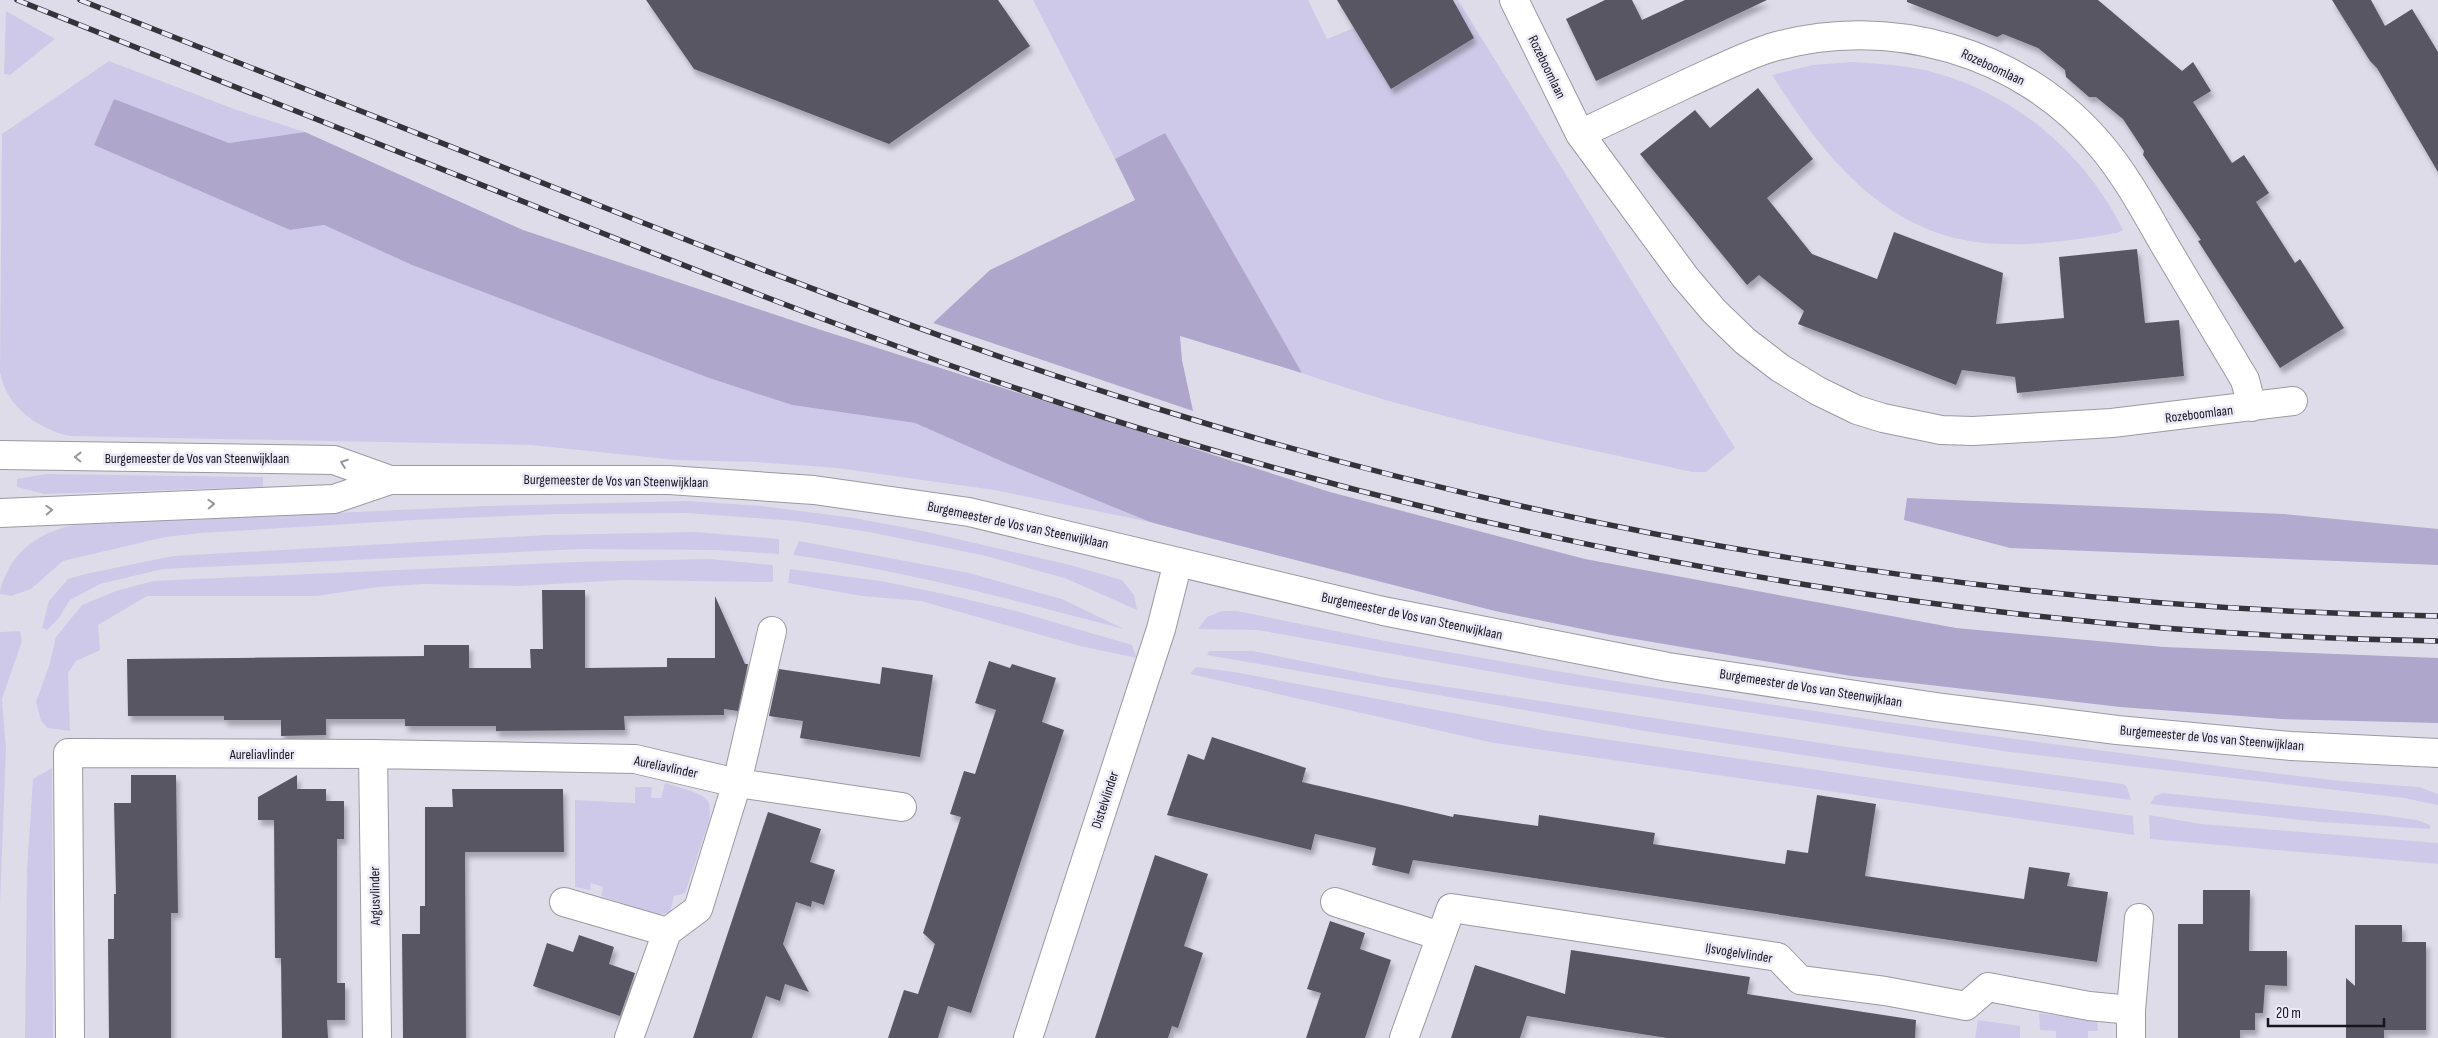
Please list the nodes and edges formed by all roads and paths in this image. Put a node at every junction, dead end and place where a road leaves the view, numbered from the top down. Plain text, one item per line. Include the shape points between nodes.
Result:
1 (1514, 0) edge
2 (1580, 134) junction
3 (2293, 402) dead end
4 (2252, 407) junction
5 (0, 455) edge
6 (390, 480) junction
7 (0, 513) edge
8 (1178, 562) junction
9 (772, 631) dead end
10 (2438, 753) edge
11 (373, 754) junction
12 (737, 783) junction
13 (902, 807) dead end
14 (564, 902) dead end
15 (1335, 902) dead end
16 (2139, 918) dead end
17 (667, 932) junction
18 (1440, 936) junction
19 (2131, 1010) junction
20 (70, 1038) edge
21 (377, 1038) edge
22 (629, 1038) edge
23 (1028, 1038) edge
24 (1404, 1038) edge
25 (2131, 1038) edge

1 - 2 street, Rozeboomlaan
2 - 4 street, Rozeboomlaan via 1685,277 1745,341 1780,368 1857,410 1908,424 1973,432 2058,428
2 - 4 street, Rozeboomlaan via 1732,63 1769,48 1808,39 1888,36 1928,42 1967,53 2041,91 2102,146 2126,179 2244,380
3 - 4 street, Rozeboomlaan
6 -> 5 street, Burgemeester de Vos van Steenwijklaan via 334,460
7 -> 6 street, Burgemeester de Vos van Steenwijklaan via 334,499
6 - 8 street, Burgemeester de Vos van Steenwijklaan via 669,480 814,490 969,512
8 - 10 street, Burgemeester de Vos van Steenwijklaan via 1383,611 1740,678 2117,730 2291,746
8 - 23 street, Distelvlinder via 1161,629
9 - 12 street
11 - 12 street, Aureliavlinder via 635,759
11 - 20 street, Aureliavlinder via 68,753
11 - 21 street, Argusvlinder
12 - 13 street, Aureliavlinder
12 - 17 street via 698,909
14 - 17 street
15 - 18 street
16 - 19 street
17 - 22 street
18 - 19 street, IJsvogelvlinder via 1451,908 1778,957 1800,980 1966,1006 1988,987 2089,1006
18 - 24 street, IJsvogelvlinder
19 - 25 street

